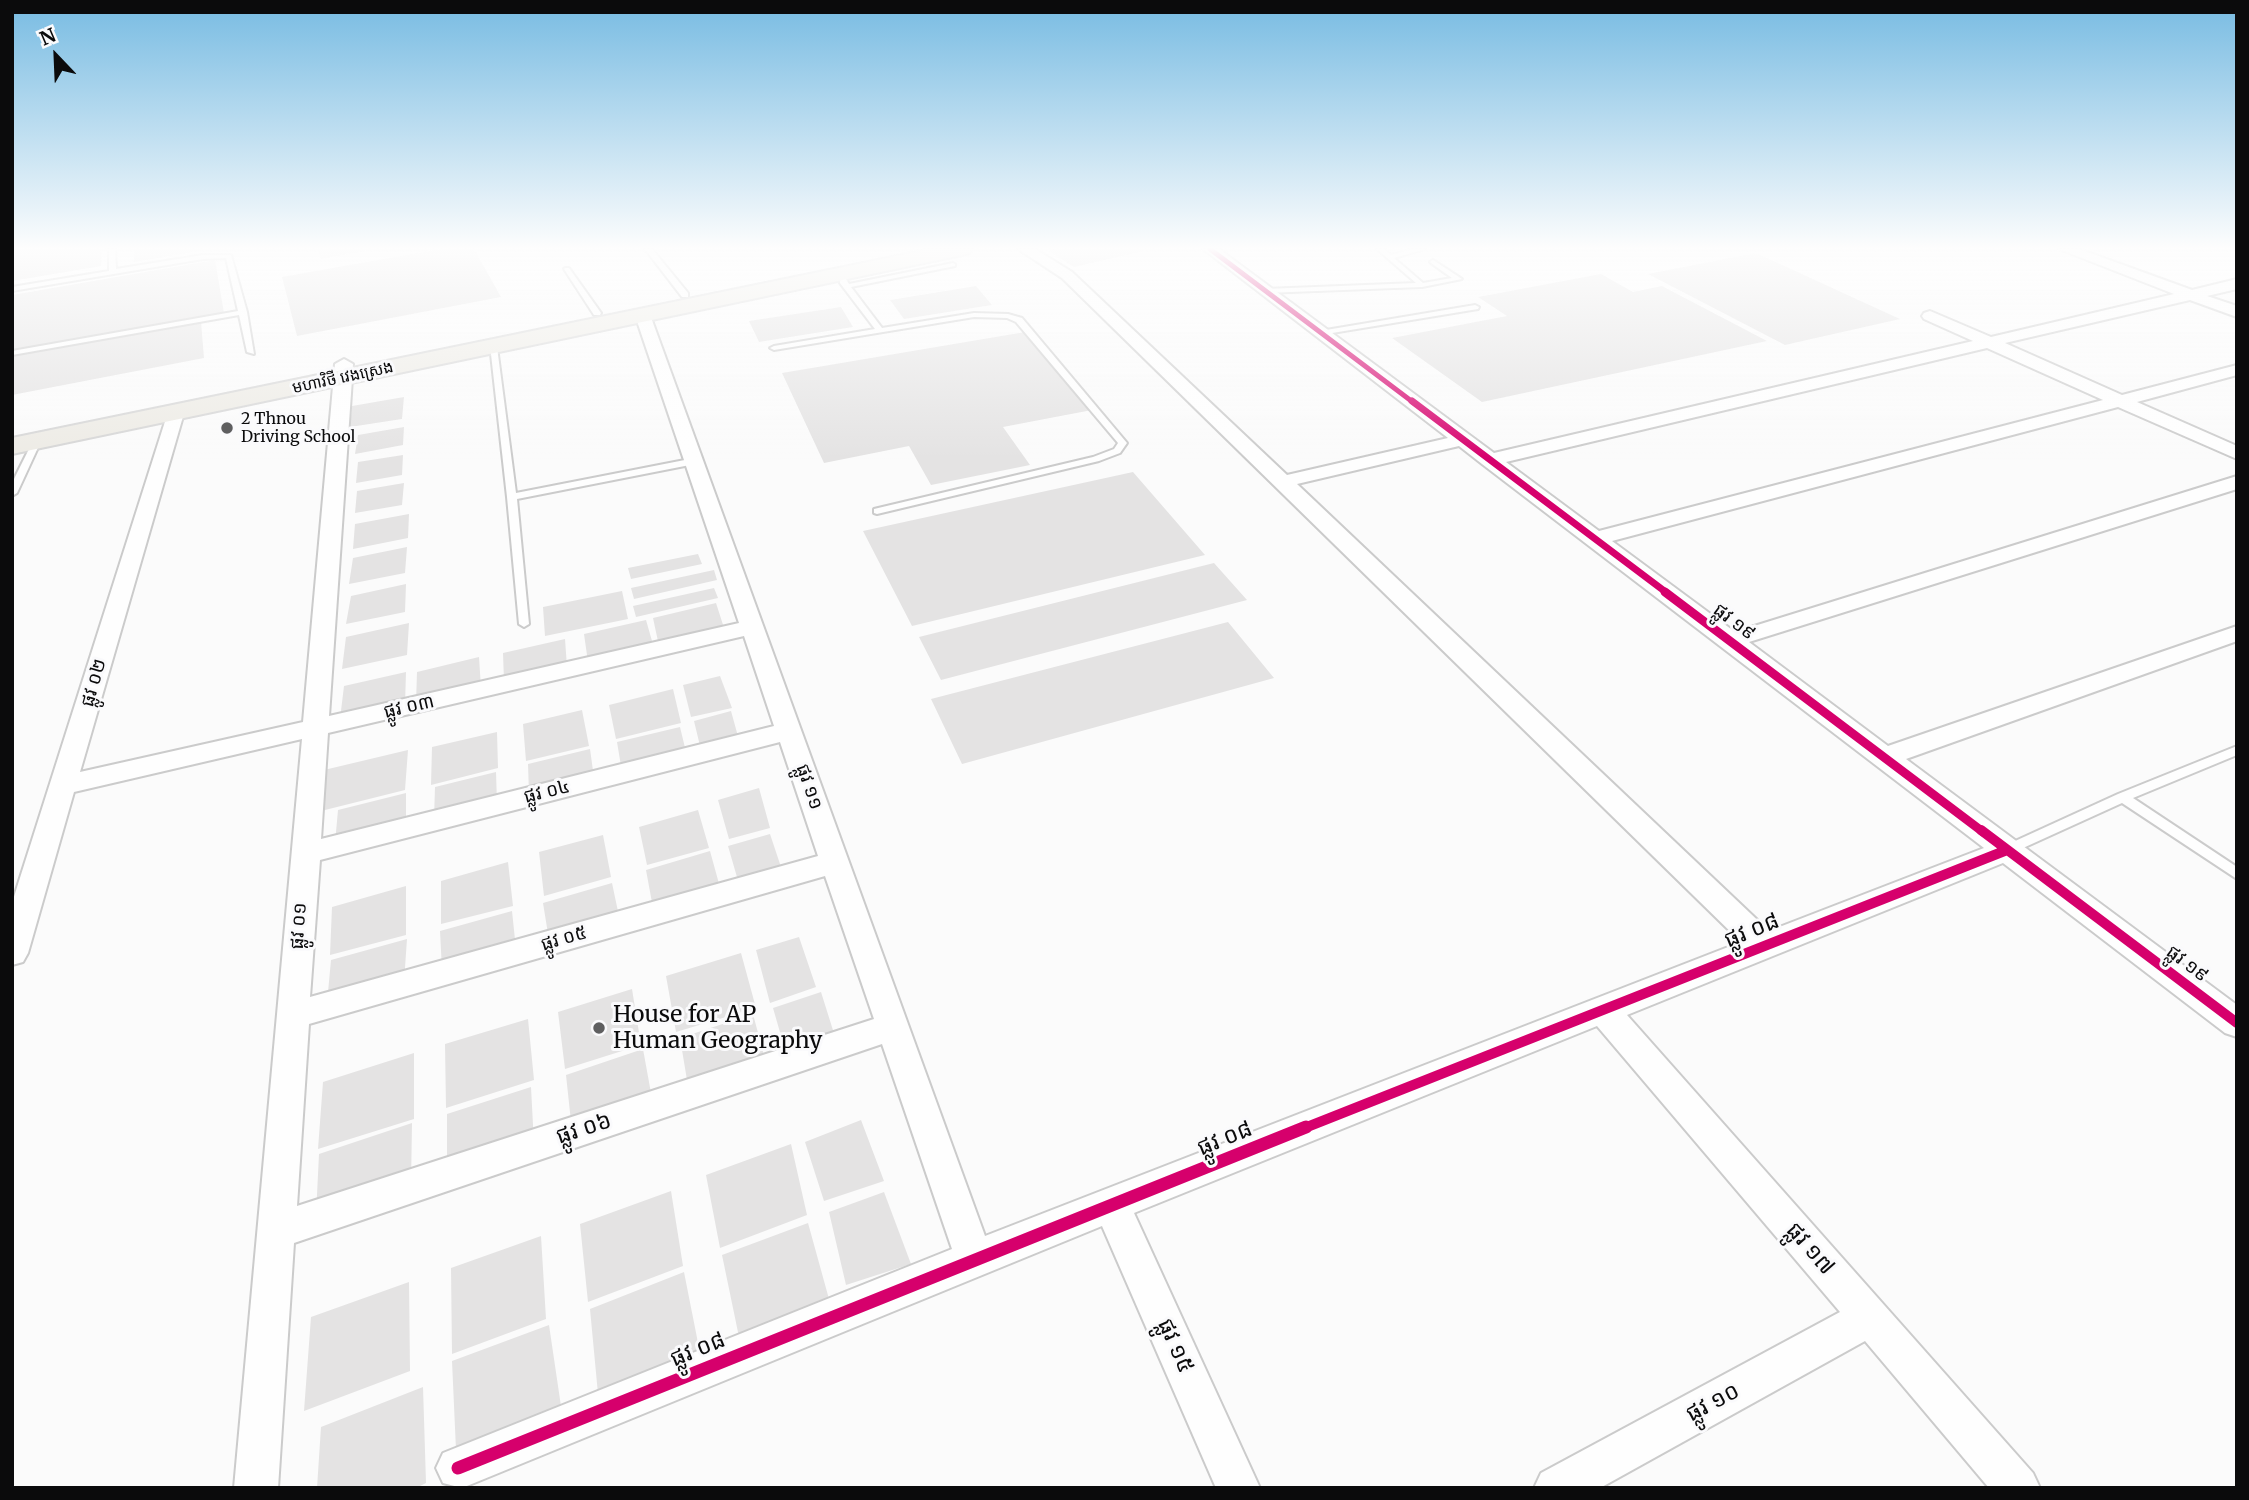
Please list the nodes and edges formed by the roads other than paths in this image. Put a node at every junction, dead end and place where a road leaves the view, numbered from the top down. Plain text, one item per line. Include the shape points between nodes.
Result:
1 (204, 319) edge
2 (244, 319) edge
3 (571, 319) edge
4 (624, 319) edge
5 (644, 319) edge
6 (872, 319) edge
7 (949, 319) edge
8 (1015, 319) edge
9 (1113, 319) edge
10 (1302, 319) edge
11 (1403, 319) edge
12 (1937, 319) edge
13 (2087, 319) edge
14 (880, 330) junction
15 (1320, 333) junction
16 (1988, 342) junction
17 (493, 346) junction
18 (774, 348) dead end
19 (251, 352) dead end
20 (12, 353) edge
21 (2237, 370) edge
22 (344, 371) junction
23 (2117, 400) junction
24 (175, 412) junction
25 (12, 432) edge
26 (1462, 440) junction
27 (37, 441) junction
28 (12, 446) edge
29 (2237, 453) edge
30 (1489, 460) junction
31 (695, 461) junction
32 (1282, 482) junction
33 (2237, 482) edge
34 (12, 493) edge
35 (512, 497) junction
36 (877, 510) dead end
37 (1594, 539) junction
38 (524, 624) dead end
39 (753, 627) junction
40 (2237, 633) edge
41 (1729, 641) junction
42 (315, 728) junction
43 (789, 731) junction
44 (2237, 750) edge
45 (1884, 757) junction
46 (65, 785) junction
47 (2123, 797) junction
48 (2007, 850) junction
49 (305, 853) junction
50 (835, 862) junction
51 (2237, 874) edge
52 (1765, 947) junction
53 (12, 953) edge
54 (1603, 1010) junction
55 (293, 1015) junction
56 (2237, 1023) edge
57 (892, 1027) junction
58 (1111, 1205) junction
59 (276, 1231) junction
60 (974, 1259) junction
61 (1870, 1317) junction
62 (458, 1468) dead end
63 (256, 1488) edge
64 (1238, 1488) edge
65 (1556, 1488) edge
66 (2018, 1488) edge

1 - 20 lane
2 - 19 lane
3 - 22 main road, មហាវិថី វេងស្រេង
4 - 17 main road, មហាវិថី វេងស្រេង
5 - 31 street, ផ្លូវ ១១
6 - 14 lane
7 - 14 lane
8 - 36 lane via 1123,443 1117,451 1096,459
9 - 32 street
10 - 15 street, ផ្លូវ ១៩
11 - 15 lane
12 - 16 street
13 - 16 street
14 - 18 lane
15 - 26 street, ផ្លូវ ១៩
16 - 23 street
16 - 30 street
17 - 22 main road, មហាវិថី វេងស្រេង
17 - 35 lane
21 - 23 street
22 - 24 main road, មហាវិថី វេងស្រេង
22 - 25 main road, មហាវិថី វេងស្រេង
22 - 42 street, ផ្លូវ ០១
23 - 29 street
23 - 37 street
24 - 27 main road, មហាវិថី វេងស្រេង
24 - 46 street, ផ្លូវ ០២
26 - 30 street, ផ្លូវ ១៩
26 - 32 street
27 - 28 main road, មហាវិថី វេងស្រេង
27 - 34 lane
30 - 37 street, ផ្លូវ ១៩
31 - 35 lane
31 - 39 street, ផ្លូវ ១១
32 - 52 street
33 - 41 street
35 - 38 lane
37 - 41 street, ផ្លូវ ១៩
39 - 42 street, ផ្លូវ ០៣
39 - 43 street, ផ្លូវ ១១
40 - 45 street
41 - 45 street, ផ្លូវ ១៩
42 - 46 street, ផ្លូវ ០៣
42 - 49 street, ផ្លូវ ០១
43 - 49 street, ផ្លូវ ០៤
43 - 50 street, ផ្លូវ ១១
44 - 47 lane
45 - 48 street, ផ្លូវ ១៩
46 - 53 street, ផ្លូវ ០២
47 - 48 lane
47 - 51 lane
48 - 52 street, ផ្លូវ ០៨
48 - 56 street, ផ្លូវ ១៩
49 - 55 street, ផ្លូវ ០១
50 - 55 street, ផ្លូវ ០៥
50 - 57 street, ផ្លូវ ១១
52 - 54 street, ផ្លូវ ០៨
54 - 58 street, ផ្លូវ ០៨
54 - 61 street, ផ្លូវ ១៧
55 - 59 street, ផ្លូវ ០១
57 - 59 street, ផ្លូវ ០៦
57 - 60 street, ផ្លូវ ១១
58 - 60 street, ផ្លូវ ០៨
58 - 64 street, ផ្លូវ ១៥
59 - 63 street, ផ្លូវ ០១
60 - 62 street, ផ្លូវ ០៨
61 - 65 street, ផ្លូវ ១០
61 - 66 street, ផ្លូវ ១៧

